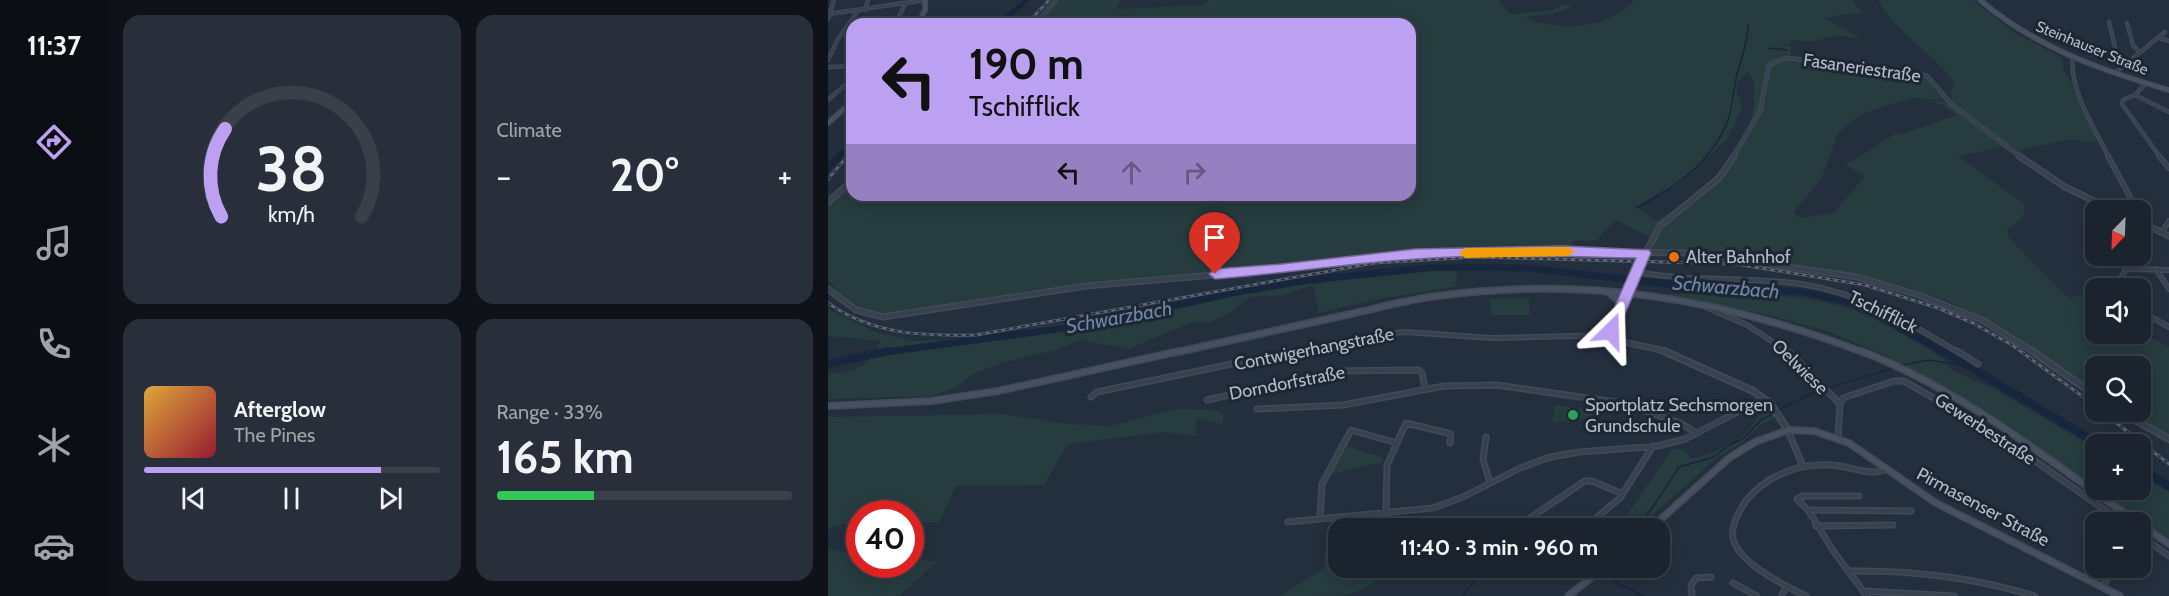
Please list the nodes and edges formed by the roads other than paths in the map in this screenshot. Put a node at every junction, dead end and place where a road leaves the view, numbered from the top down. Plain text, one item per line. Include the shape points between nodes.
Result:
1 (834, 0) edge
2 (868, 0) edge
3 (925, 0) edge
4 (1056, 0) edge
5 (1980, 0) edge
6 (905, 4) junction
7 (865, 10) junction
8 (858, 11) junction
9 (830, 14) edge
10 (853, 18) edge
11 (899, 18) edge
12 (921, 18) edge
13 (1040, 18) edge
14 (828, 19) edge
15 (2109, 21) dead end
16 (2127, 23) dead end
17 (846, 28) edge
18 (2165, 32) dead end
19 (2160, 38) junction
20 (2169, 41) edge
21 (2139, 52) junction
22 (2073, 56) junction
23 (828, 60) edge
24 (2124, 63) junction
25 (846, 66) edge
26 (828, 67) edge
27 (2115, 72) junction
28 (2146, 83) junction
29 (846, 84) edge
30 (2169, 90) edge
31 (2135, 95) junction
32 (828, 100) edge
33 (846, 107) edge
34 (2169, 112) edge
35 (828, 123) edge
36 (2169, 168) edge
37 (846, 186) edge
38 (2092, 200) edge
39 (2132, 200) edge
40 (828, 202) edge
41 (2169, 221) edge
42 (1660, 226) joint
43 (2151, 227) edge
44 (2162, 232) junction
45 (2169, 236) edge
46 (1646, 252) junction
47 (2156, 269) junction
48 (2169, 270) edge
49 (1636, 274) junction
50 (2121, 278) edge
51 (828, 289) edge
52 (2169, 289) edge
53 (1606, 291) junction
54 (1627, 293) junction
55 (1696, 304) junction
56 (1621, 306) junction
57 (2151, 317) edge
58 (2169, 327) edge
59 (1613, 335) junction
60 (1978, 364) dead end
61 (1425, 388) junction
62 (2085, 388) edge
63 (1091, 397) dead end
64 (1764, 398) junction
65 (1207, 400) dead end
66 (1840, 404) junction
67 (828, 406) edge
68 (1257, 409) dead end
69 (2139, 422) edge
70 (1788, 430) junction
71 (1697, 433) junction
72 (1486, 437) dead end
73 (1838, 438) junction
74 (2169, 439) edge
75 (1397, 443) junction
76 (1450, 443) dead end
77 (1653, 446) junction
78 (1803, 465) junction
79 (1888, 469) junction
80 (1490, 482) junction
81 (1623, 494) junction
82 (1859, 496) dead end
83 (1808, 510) junction
84 (1911, 511) dead end
85 (2108, 512) edge
86 (2123, 512) edge
87 (1386, 513) junction
88 (1320, 518) junction
89 (1530, 518) edge
90 (1595, 518) edge
91 (1662, 518) edge
92 (1288, 522) dead end
93 (1893, 525) dead end
94 (1816, 526) junction
95 (2151, 531) edge
96 (2166, 542) edge
97 (2151, 543) edge
98 (2169, 556) edge
99 (1848, 571) junction
100 (1711, 577) dead end
101 (1591, 578) edge
102 (2108, 578) edge
103 (1733, 583) dead end
104 (2103, 587) junction
105 (1786, 588) junction
106 (1863, 591) junction
107 (1568, 596) edge
108 (1692, 596) edge
109 (1757, 596) edge
110 (1781, 596) edge
111 (1806, 596) edge
112 (1867, 596) edge
113 (1954, 596) edge
114 (2036, 596) edge
115 (2120, 596) edge

1 - 9 street
2 - 7 street
3 - 6 street
3 - 12 main road
4 - 13 street
5 - 22 main road, Steinhauser Straße via 2017,29
6 - 7 street
6 - 11 street
7 - 8 street
8 - 9 street
8 - 10 street
9 - 14 street
15 - 24 street via 2116,55
16 - 21 street
17 - 23 street
18 - 19 street
19 - 20 street
19 - 21 street
21 - 24 street
22 - 27 main road, Steinhauser Straße
22 - 39 street via 2070,64 2082,103
24 - 27 street
25 - 26 street
27 - 28 main road, Steinhauser Straße
28 - 30 main road, Steinhauser Straße
28 - 31 street
29 - 32 street
31 - 34 street
31 - 36 street via 2122,104
33 - 35 main road
37 - 40 street
38 - 42 street, Fasaneriestraße via 2039,171 1947,101 1927,76 1792,58 1769,65 1758,118 1723,173
41 - 44 street
42 - 46 street
43 - 44 street
44 - 45 street
46 - 49 street
46 - 51 street via 1415,254 1029,294 883,317 856,310
46 - 62 street via 1758,261 1872,281 1968,313
47 - 48 street
47 - 50 street via 2126,269
47 - 52 street
49 - 54 street
49 - 60 street, Tschifflick via 1672,280 1794,284 1841,292 1876,305
53 - 54 main road
53 - 56 main road
53 - 67 main road via 1550,287 1468,291 1401,302 998,391 931,401
54 - 55 main road
54 - 56 street
55 - 66 street, Oelwiese via 1769,337 1800,362
55 - 86 main road via 1802,327 1882,360 1992,423
56 - 59 street
57 - 58 street
59 - 63 street, Contwigerhangstraße via 1372,335 1097,392
59 - 64 street via 1619,340 1657,348
61 - 65 street, Dorndorfstraße via 1419,370 1337,370
61 - 68 street via 1343,405
61 - 71 street via 1497,385 1622,403
64 - 70 street
64 - 71 street
66 - 73 street, Oelwiese
66 - 85 street, Gewerbestraße via 1843,398 1905,381 2004,439
69 - 74 street
70 - 73 main road, Pirmasenser Straße via 1814,431
70 - 78 street
70 - 91 main road via 1766,436 1736,453
71 - 77 street
72 - 80 street via 1483,455
73 - 79 main road, Pirmasenser Straße
75 - 76 street via 1409,422 1451,434
75 - 87 street via 1386,472
75 - 88 street via 1350,430 1322,484
77 - 80 street via 1564,454 1528,464
77 - 81 street
78 - 79 street via 1840,465 1874,473
78 - 105 street via 1781,472 1759,486 1742,508 1732,531 1735,548
79 - 104 main road, Pirmasenser Straße via 1936,503
80 - 87 street via 1441,505
81 - 89 street via 1585,481
81 - 90 street
82 - 83 street via 1797,499
83 - 84 street
83 - 94 street
87 - 88 street
88 - 92 street
93 - 94 street
94 - 99 street
95 - 96 main road
97 - 98 street
99 - 106 street
99 - 114 street via 1939,573
100 - 108 street via 1696,578 1691,586
101 - 107 main road
102 - 104 street
103 - 109 street
104 - 115 main road, Pirmasenser Straße
105 - 110 street
105 - 111 street
106 - 112 street
106 - 113 street

